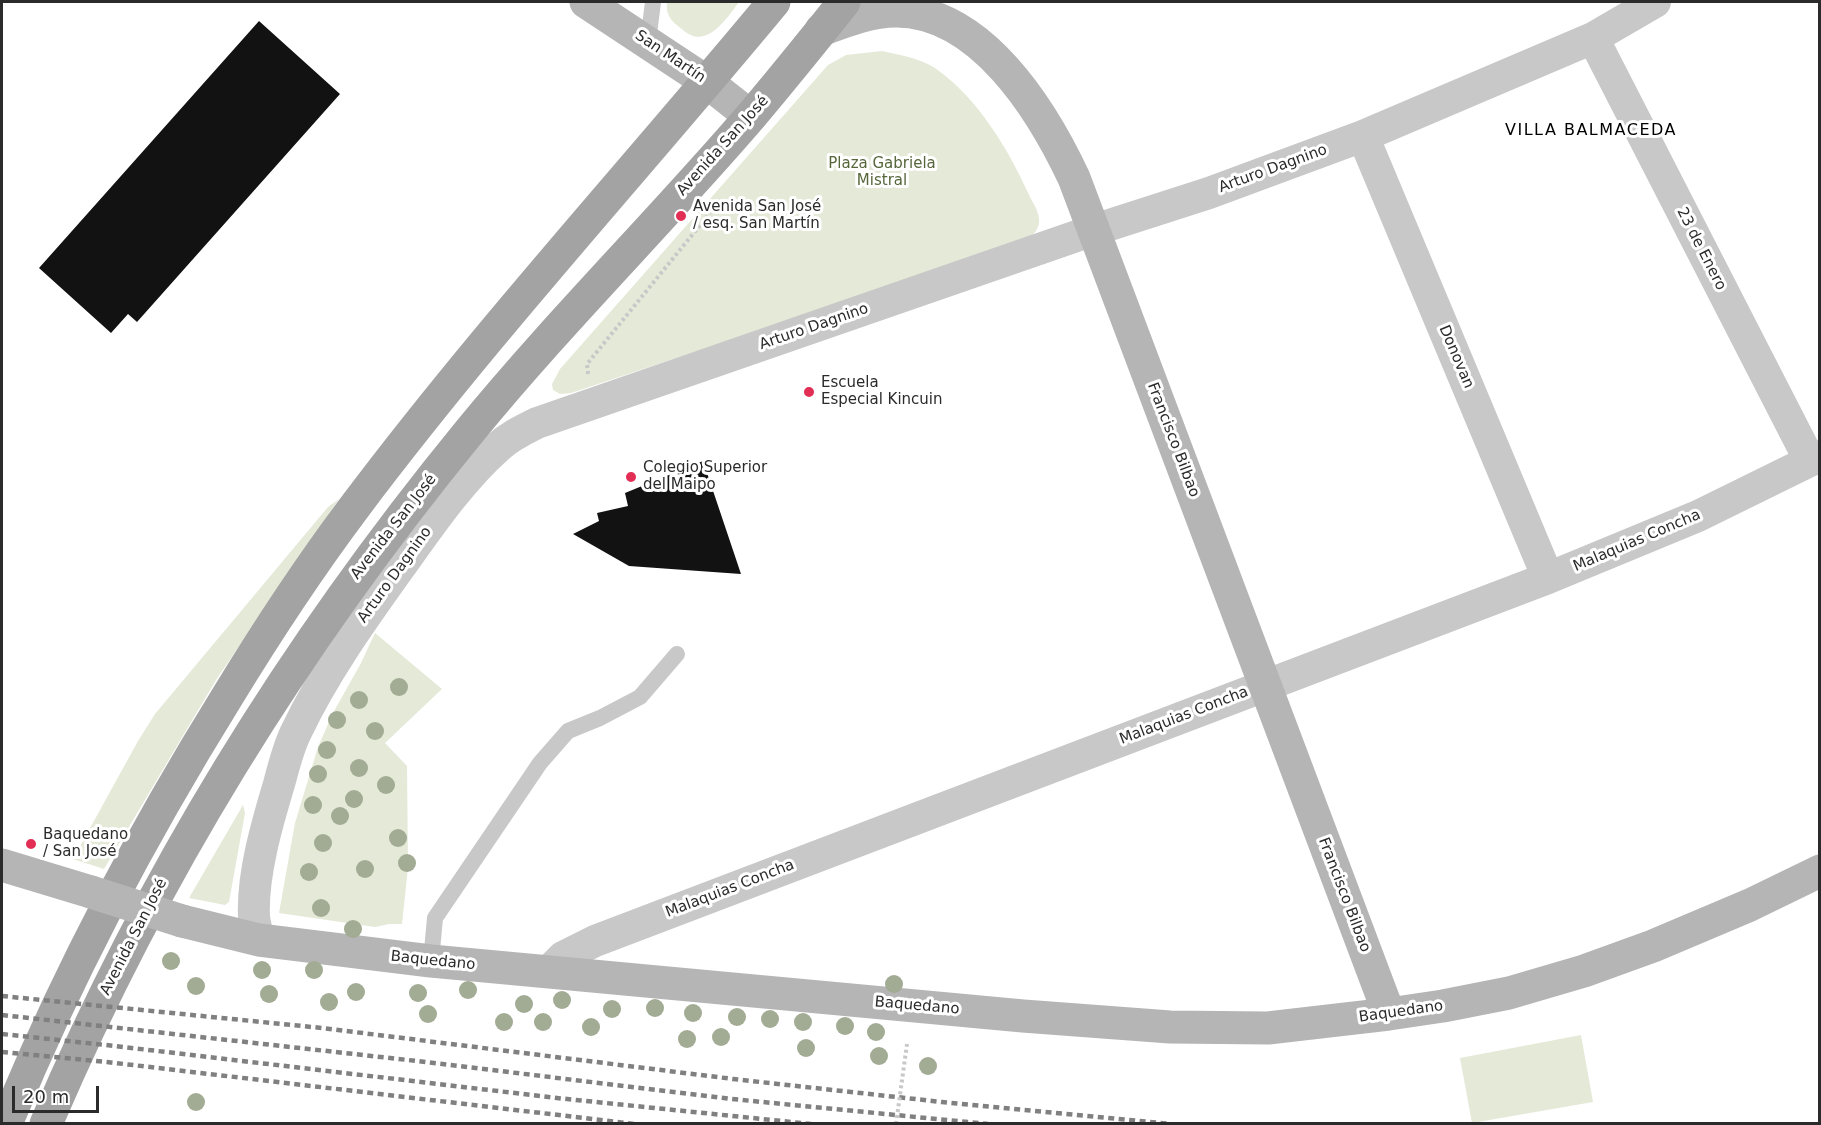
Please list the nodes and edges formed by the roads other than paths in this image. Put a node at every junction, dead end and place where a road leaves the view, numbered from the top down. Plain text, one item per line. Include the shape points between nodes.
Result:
1 (586, 2) edge
2 (653, 2) edge
3 (774, 2) edge
4 (844, 2) edge
5 (1655, 2) edge
6 (821, 30) junction
7 (1593, 38) junction
8 (648, 42) junction
9 (707, 82) junction
10 (750, 116) junction
11 (1363, 136) junction
12 (1094, 230) junction
13 (1815, 459) edge
14 (1548, 578) junction
15 (677, 654) dead end
16 (1265, 686) junction
17 (2, 865) edge
18 (1820, 871) edge
19 (259, 940) junction
20 (430, 961) junction
21 (549, 971) junction
22 (1389, 1014) junction
23 (6, 1124) edge
24 (45, 1124) edge

1 - 8 street, San Martín
2 - 8 lane
3 - 9 main road
4 - 6 main road, Avenida San José
5 - 7 street, Arturo Dagnino
6 - 10 main road, Avenida San José
6 - 12 street, Francisco Bilbao via 861,16 896,11 935,17 970,37 1010,76 1045,123 1074,178
7 - 11 street, Arturo Dagnino
7 - 13 street, 23 de Enero
8 - 9 street, San Martín
9 - 10 street, San Martín
9 - 23 main road via 454,379 298,587 194,749 143,838 56,1008
10 - 24 main road, Avenida San José via 519,372 414,501 313,636 174,861 110,983
11 - 12 street, Arturo Dagnino via 1209,193
11 - 14 street, Donovan
12 - 16 street, Francisco Bilbao
12 - 19 street, Arturo Dagnino via 537,423 498,447 459,488 366,614 327,673 295,734 268,821 256,886 254,917
13 - 14 street, Malaquias Concha via 1698,516
14 - 16 street, Malaquias Concha
15 - 20 lane via 640,697 568,731 540,763 435,918
16 - 21 street, Malaquias Concha via 595,940 563,957
16 - 22 street, Francisco Bilbao
17 - 19 street, Baquedano, bridge via 182,921
18 - 22 street, Baquedano via 1700,927 1584,971 1509,993
19 - 20 street, Baquedano
20 - 21 street, Baquedano
21 - 22 street, Baquedano via 1170,1027 1268,1028

